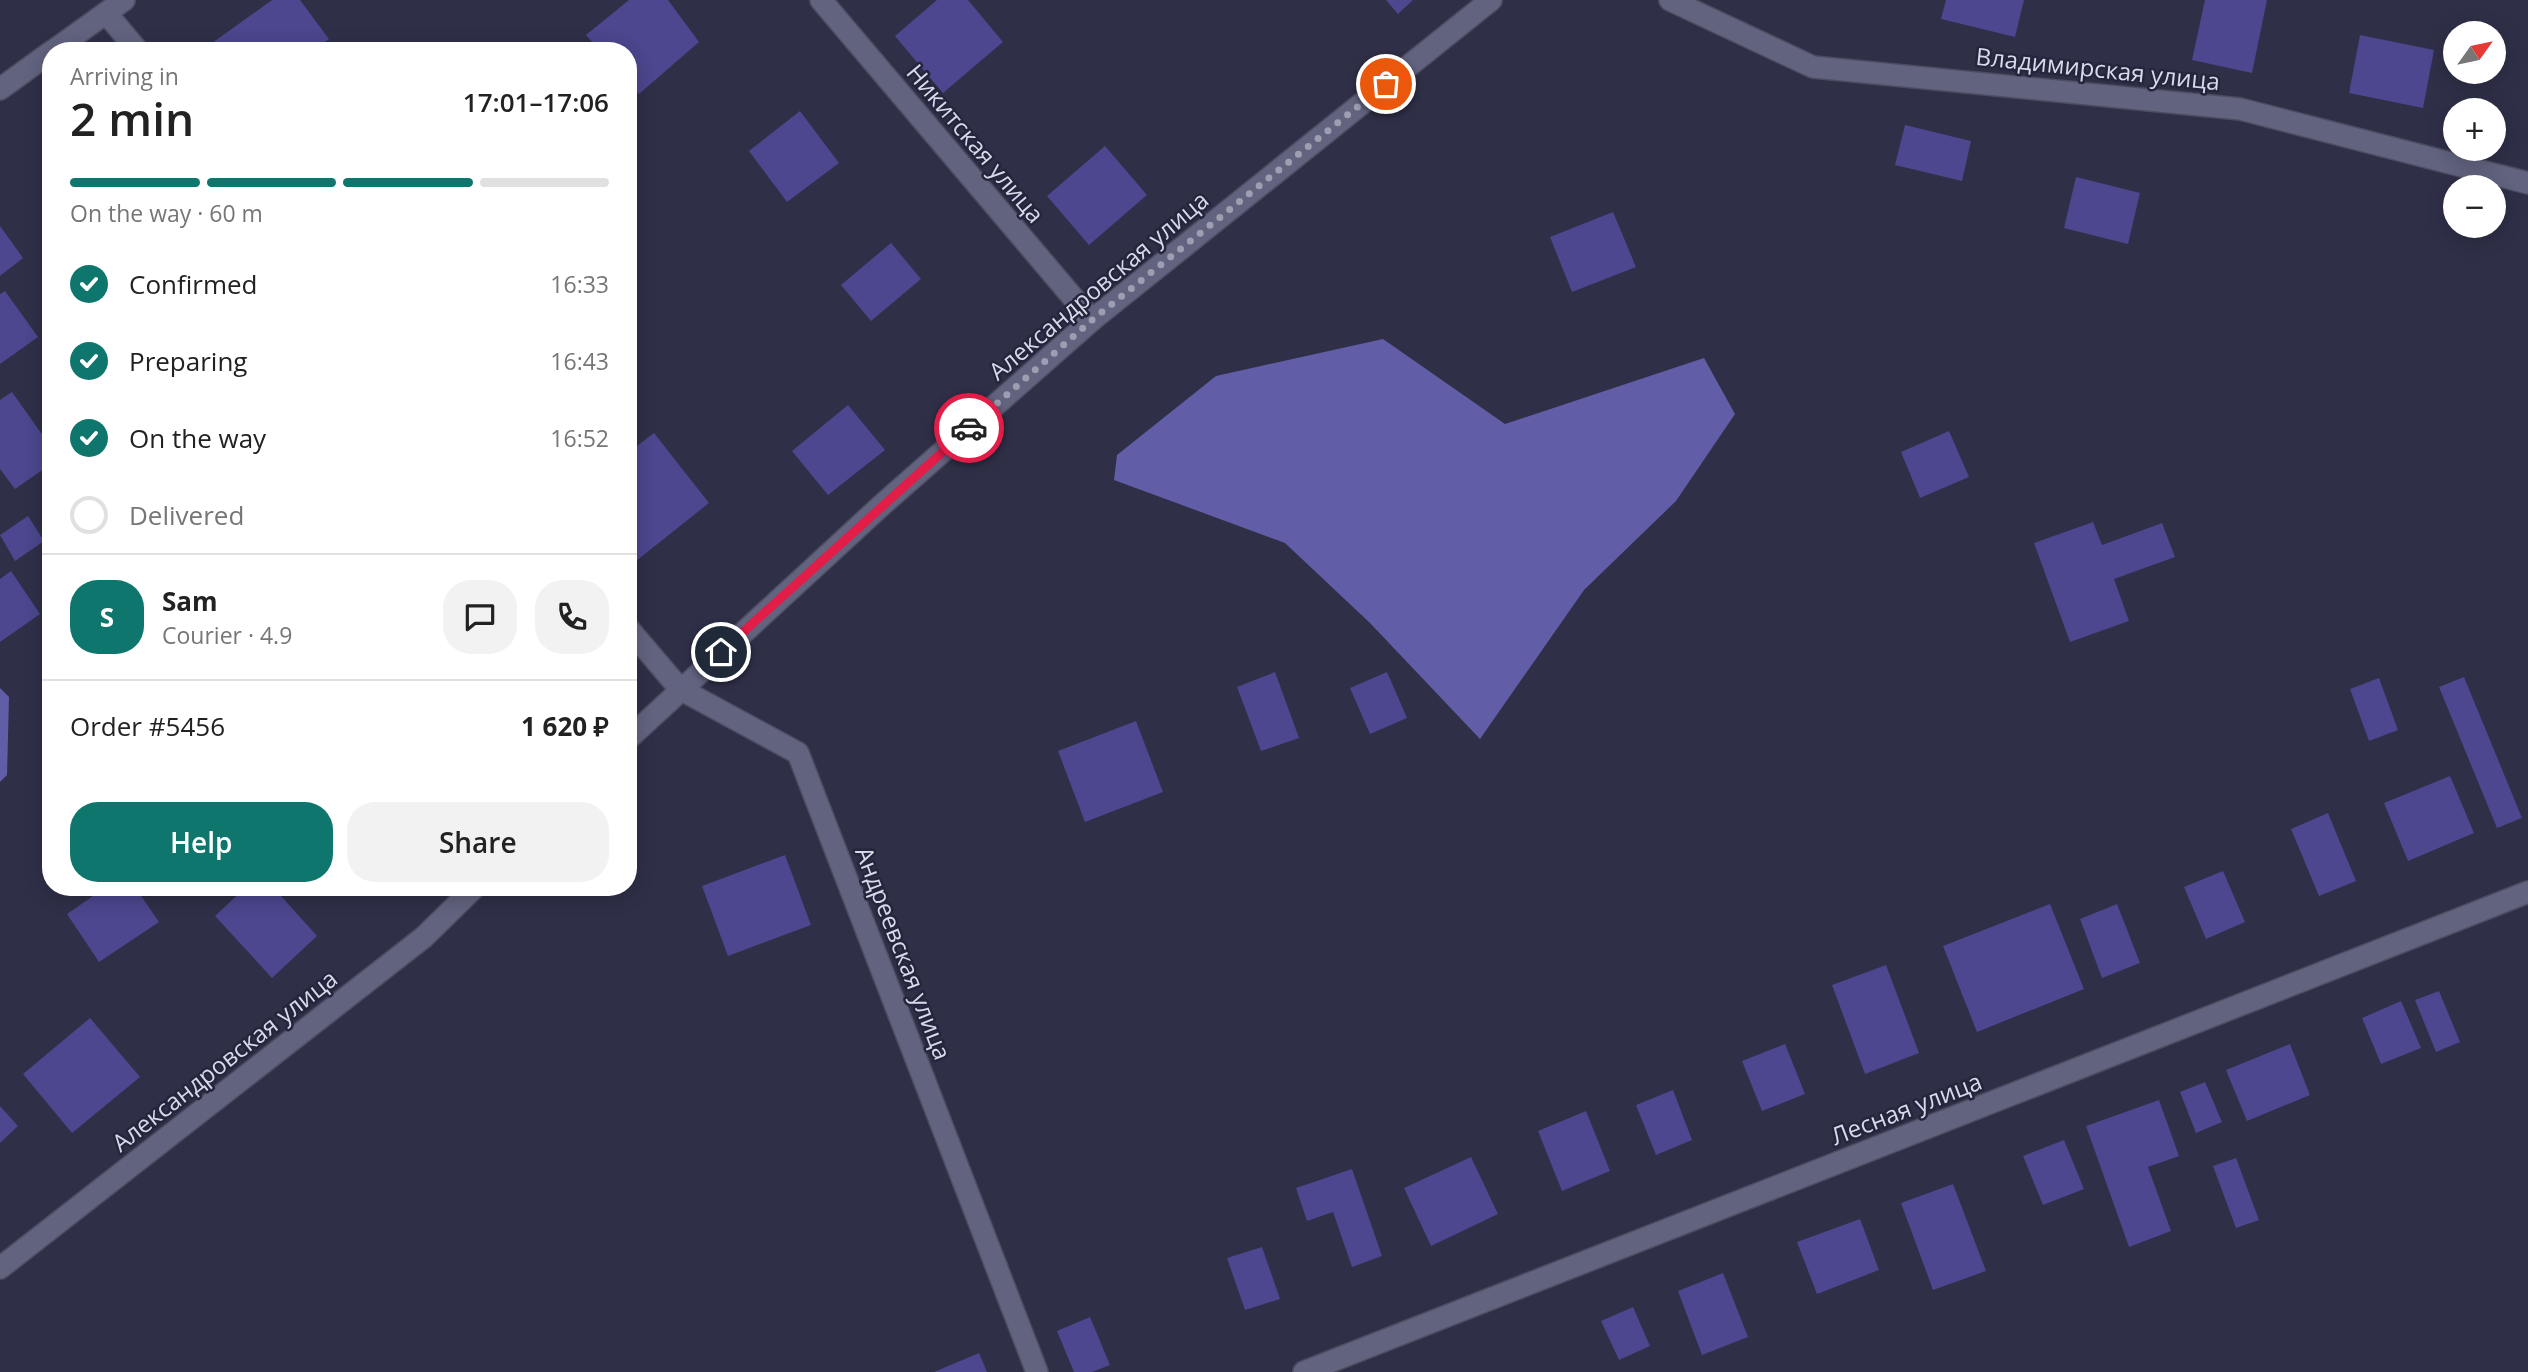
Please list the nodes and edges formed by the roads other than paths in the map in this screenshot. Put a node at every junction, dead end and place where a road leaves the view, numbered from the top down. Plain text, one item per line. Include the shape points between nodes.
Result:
1 (124, 0) edge
2 (821, 0) edge
3 (1491, 0) edge
4 (1670, 0) edge
5 (106, 13) junction
6 (65, 42) edge
7 (130, 42) edge
8 (42, 58) edge
9 (0, 89) edge
10 (2528, 183) edge
11 (1092, 320) junction
12 (637, 639) edge
13 (680, 689) junction
14 (637, 730) edge
15 (2528, 892) edge
16 (466, 896) edge
17 (0, 1268) edge
18 (1037, 1372) edge
19 (1304, 1372) edge

1 - 5 street
2 - 11 street, Никитская улица
3 - 11 street, Александровская улица
4 - 10 street, Владимирская улица via 1813,67 2240,109
5 - 6 street
5 - 7 street
8 - 9 street
11 - 13 street, Александровская улица
12 - 13 street, Андреевская улица
13 - 14 street, Александровская улица
13 - 18 street, Андреевская улица via 798,753
15 - 19 street, Лесная улица
16 - 17 street, Александровская улица via 424,937

